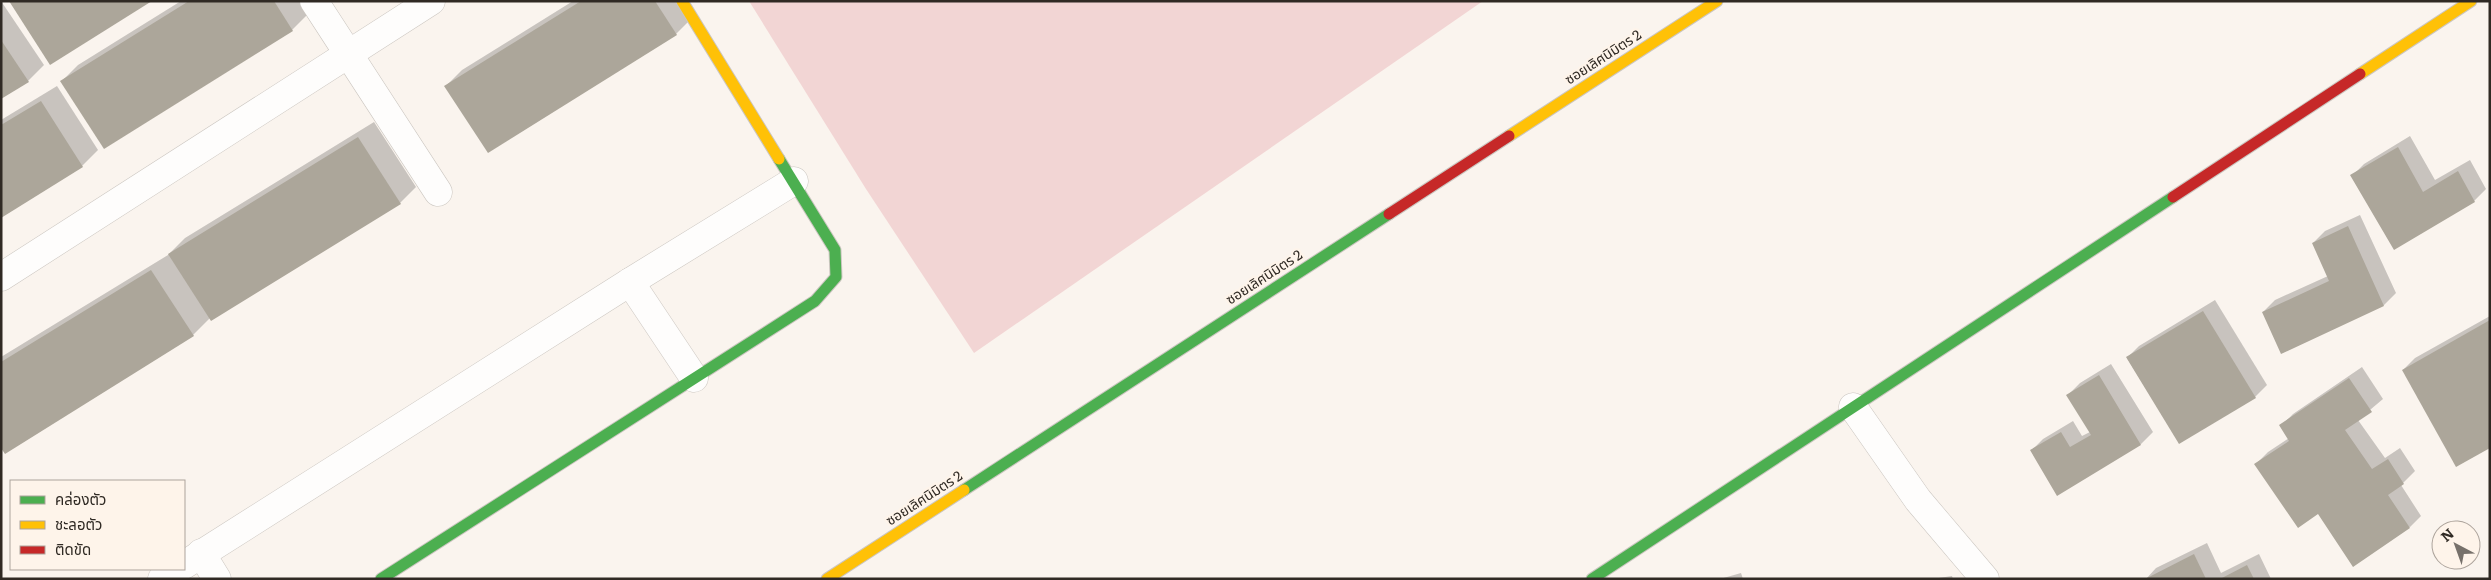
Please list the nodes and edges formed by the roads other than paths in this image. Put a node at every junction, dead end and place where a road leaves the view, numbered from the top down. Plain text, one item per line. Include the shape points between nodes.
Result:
1 (314, 1) edge
2 (431, 1) edge
3 (682, 1) edge
4 (1717, 1) edge
5 (2471, 1) edge
6 (349, 53) junction
7 (794, 181) junction
8 (438, 192) dead end
9 (1, 277) edge
10 (630, 282) junction
11 (694, 378) junction
12 (1853, 407) junction
13 (192, 559) edge
14 (176, 570) edge
15 (162, 579) edge
16 (218, 579) edge
17 (381, 579) edge
18 (826, 579) edge
19 (1592, 579) edge
20 (1985, 579) edge

1 - 6 street
2 - 6 street
3 - 7 street
4 - 18 street, ซอยเลิศนิมิตร 2
5 - 12 street
6 - 8 street
6 - 9 street
7 - 10 street
7 - 11 street via 835,250 836,277 815,301
10 - 11 street
10 - 13 street
11 - 17 street
12 - 19 street
12 - 20 street via 1918,500
13 - 16 street
14 - 15 street

